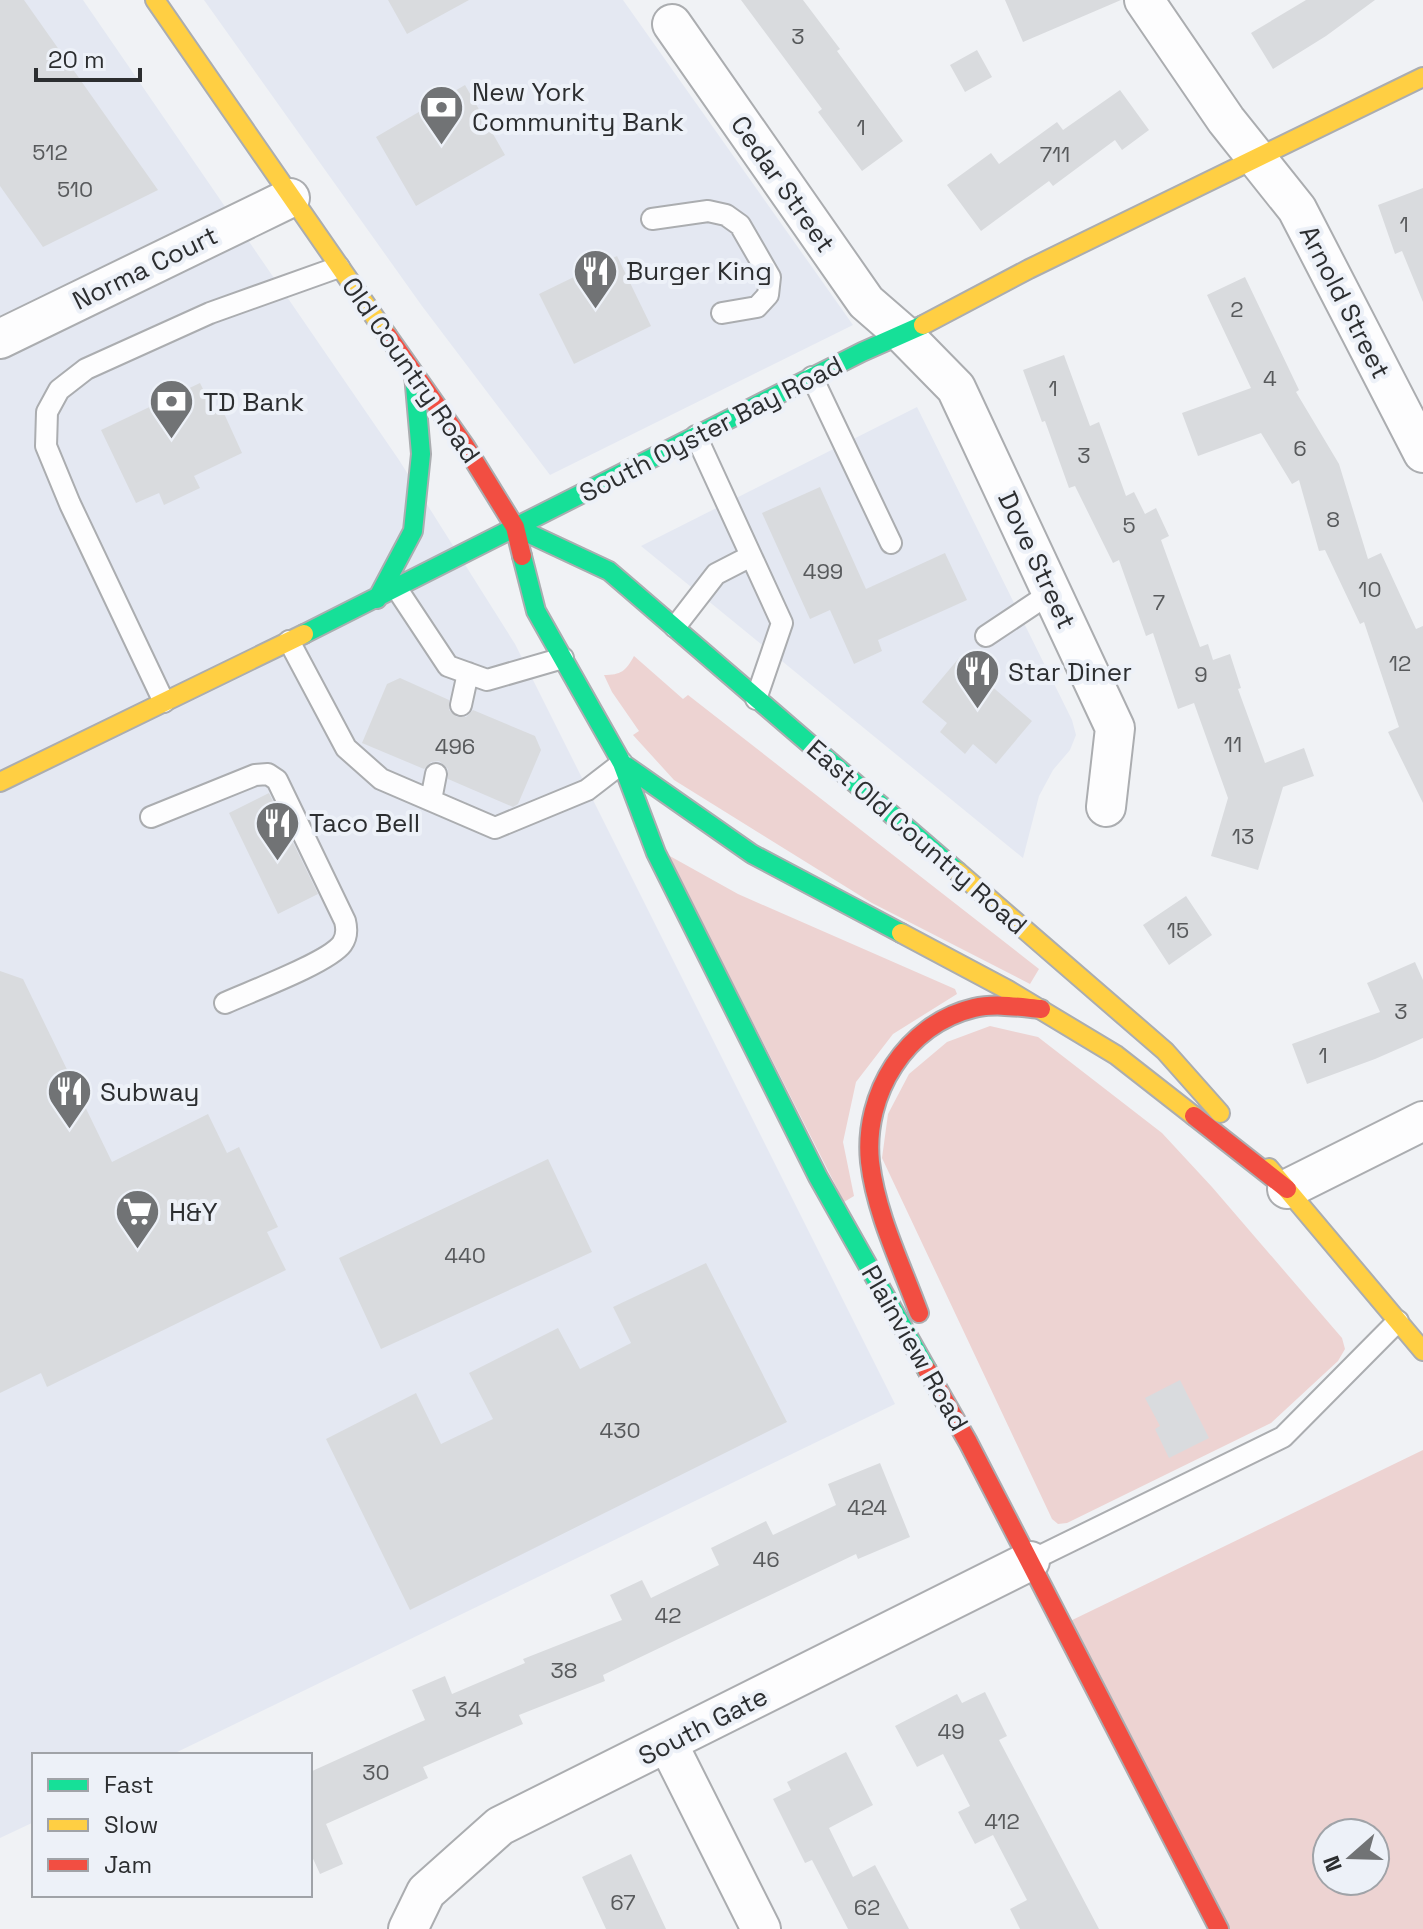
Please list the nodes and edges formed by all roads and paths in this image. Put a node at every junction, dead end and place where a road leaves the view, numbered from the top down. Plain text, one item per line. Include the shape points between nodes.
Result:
1 (155, 0) edge
2 (1144, 0) edge
3 (672, 24) dead end
4 (1423, 77) edge
5 (1257, 159) junction
6 (290, 198) junction
7 (652, 219) dead end
8 (339, 267) junction
9 (722, 313) dead end
10 (904, 335) junction
11 (0, 339) edge
12 (414, 374) junction
13 (812, 377) junction
14 (696, 436) junction
15 (1423, 453) edge
16 (515, 527) junction
17 (891, 543) dead end
18 (751, 556) junction
19 (397, 589) junction
20 (1052, 592) junction
21 (377, 599) junction
22 (675, 627) junction
23 (986, 636) dead end
24 (289, 641) junction
25 (563, 658) junction
26 (468, 673) junction
27 (756, 699) junction
28 (164, 702) junction
29 (461, 705) dead end
30 (622, 763) junction
31 (436, 774) dead end
32 (0, 782) edge
33 (431, 800) junction
34 (1106, 807) dead end
35 (151, 817) dead end
36 (225, 1003) dead end
37 (1041, 1009) junction
38 (1423, 1121) edge
39 (1287, 1189) junction
40 (1398, 1321) junction
41 (1423, 1351) edge
42 (968, 1442) junction
43 (1030, 1561) junction
44 (668, 1744) junction
45 (408, 1929) edge
46 (761, 1929) edge
47 (1219, 1929) edge

1 - 6 main road, Old Country Road
2 - 5 street, Arnold Street
3 - 10 street, Cedar Street via 866,302
4 - 5 main road, South Oyster Bay Road
5 - 10 main road, South Oyster Bay Road
5 - 15 street, Arnold Street via 1297,209
6 - 8 main road, Old Country Road
6 - 11 street, Norma Court
7 - 9 lane via 708,211 740,225 770,277 768,295 757,307
8 - 12 main road, Old Country Road
8 - 28 lane via 225,308 86,369 59,390 47,412 46,446
10 - 13 main road, South Oyster Bay Road
10 - 20 street, Dove Street via 956,388
12 - 16 main road, Old Country Road
12 - 21 main road via 421,454 413,531
13 - 14 main road, South Oyster Bay Road
13 - 17 lane
14 - 16 main road, South Oyster Bay Road
14 - 18 lane
16 - 19 main road, South Oyster Bay Road
16 - 22 main road, East Old Country Road via 609,571
16 - 25 main road, Old Country Road via 536,611
18 - 22 lane via 716,574
18 - 27 lane via 782,623
19 - 21 main road, South Oyster Bay Road
19 - 26 lane via 448,666
20 - 23 lane
20 - 34 street, Dove Street via 1115,728
21 - 24 main road, South Oyster Bay Road
22 - 27 main road, East Old Country Road
24 - 28 main road, South Oyster Bay Road
24 - 33 lane via 346,748 381,779
25 - 26 lane via 487,680
25 - 30 main road, Old Country Road
26 - 29 lane
27 - 39 main road, East Old Country Road via 1165,1051
28 - 32 main road, South Oyster Bay Road
30 - 33 lane via 587,790 495,828
30 - 37 main road, East Old Country Road via 752,854
30 - 42 main road, Plainview Road via 656,853 818,1177
31 - 33 lane
35 - 36 lane via 268,774 277,780 345,921 342,945 327,957
37 - 39 main road, East Old Country Road via 1116,1055
37 - 42 main road via 974,1008 925,1031 891,1069 872,1114 870,1162 882,1214
38 - 39 street
39 - 40 main road, East Old Country Road
40 - 41 main road, East Old Country Road
40 - 43 lane via 1283,1437
42 - 43 main road, Plainview Road
43 - 44 street, South Gate
43 - 47 main road, Plainview Road
44 - 45 street, South Gate via 500,1826 426,1892
44 - 46 street

